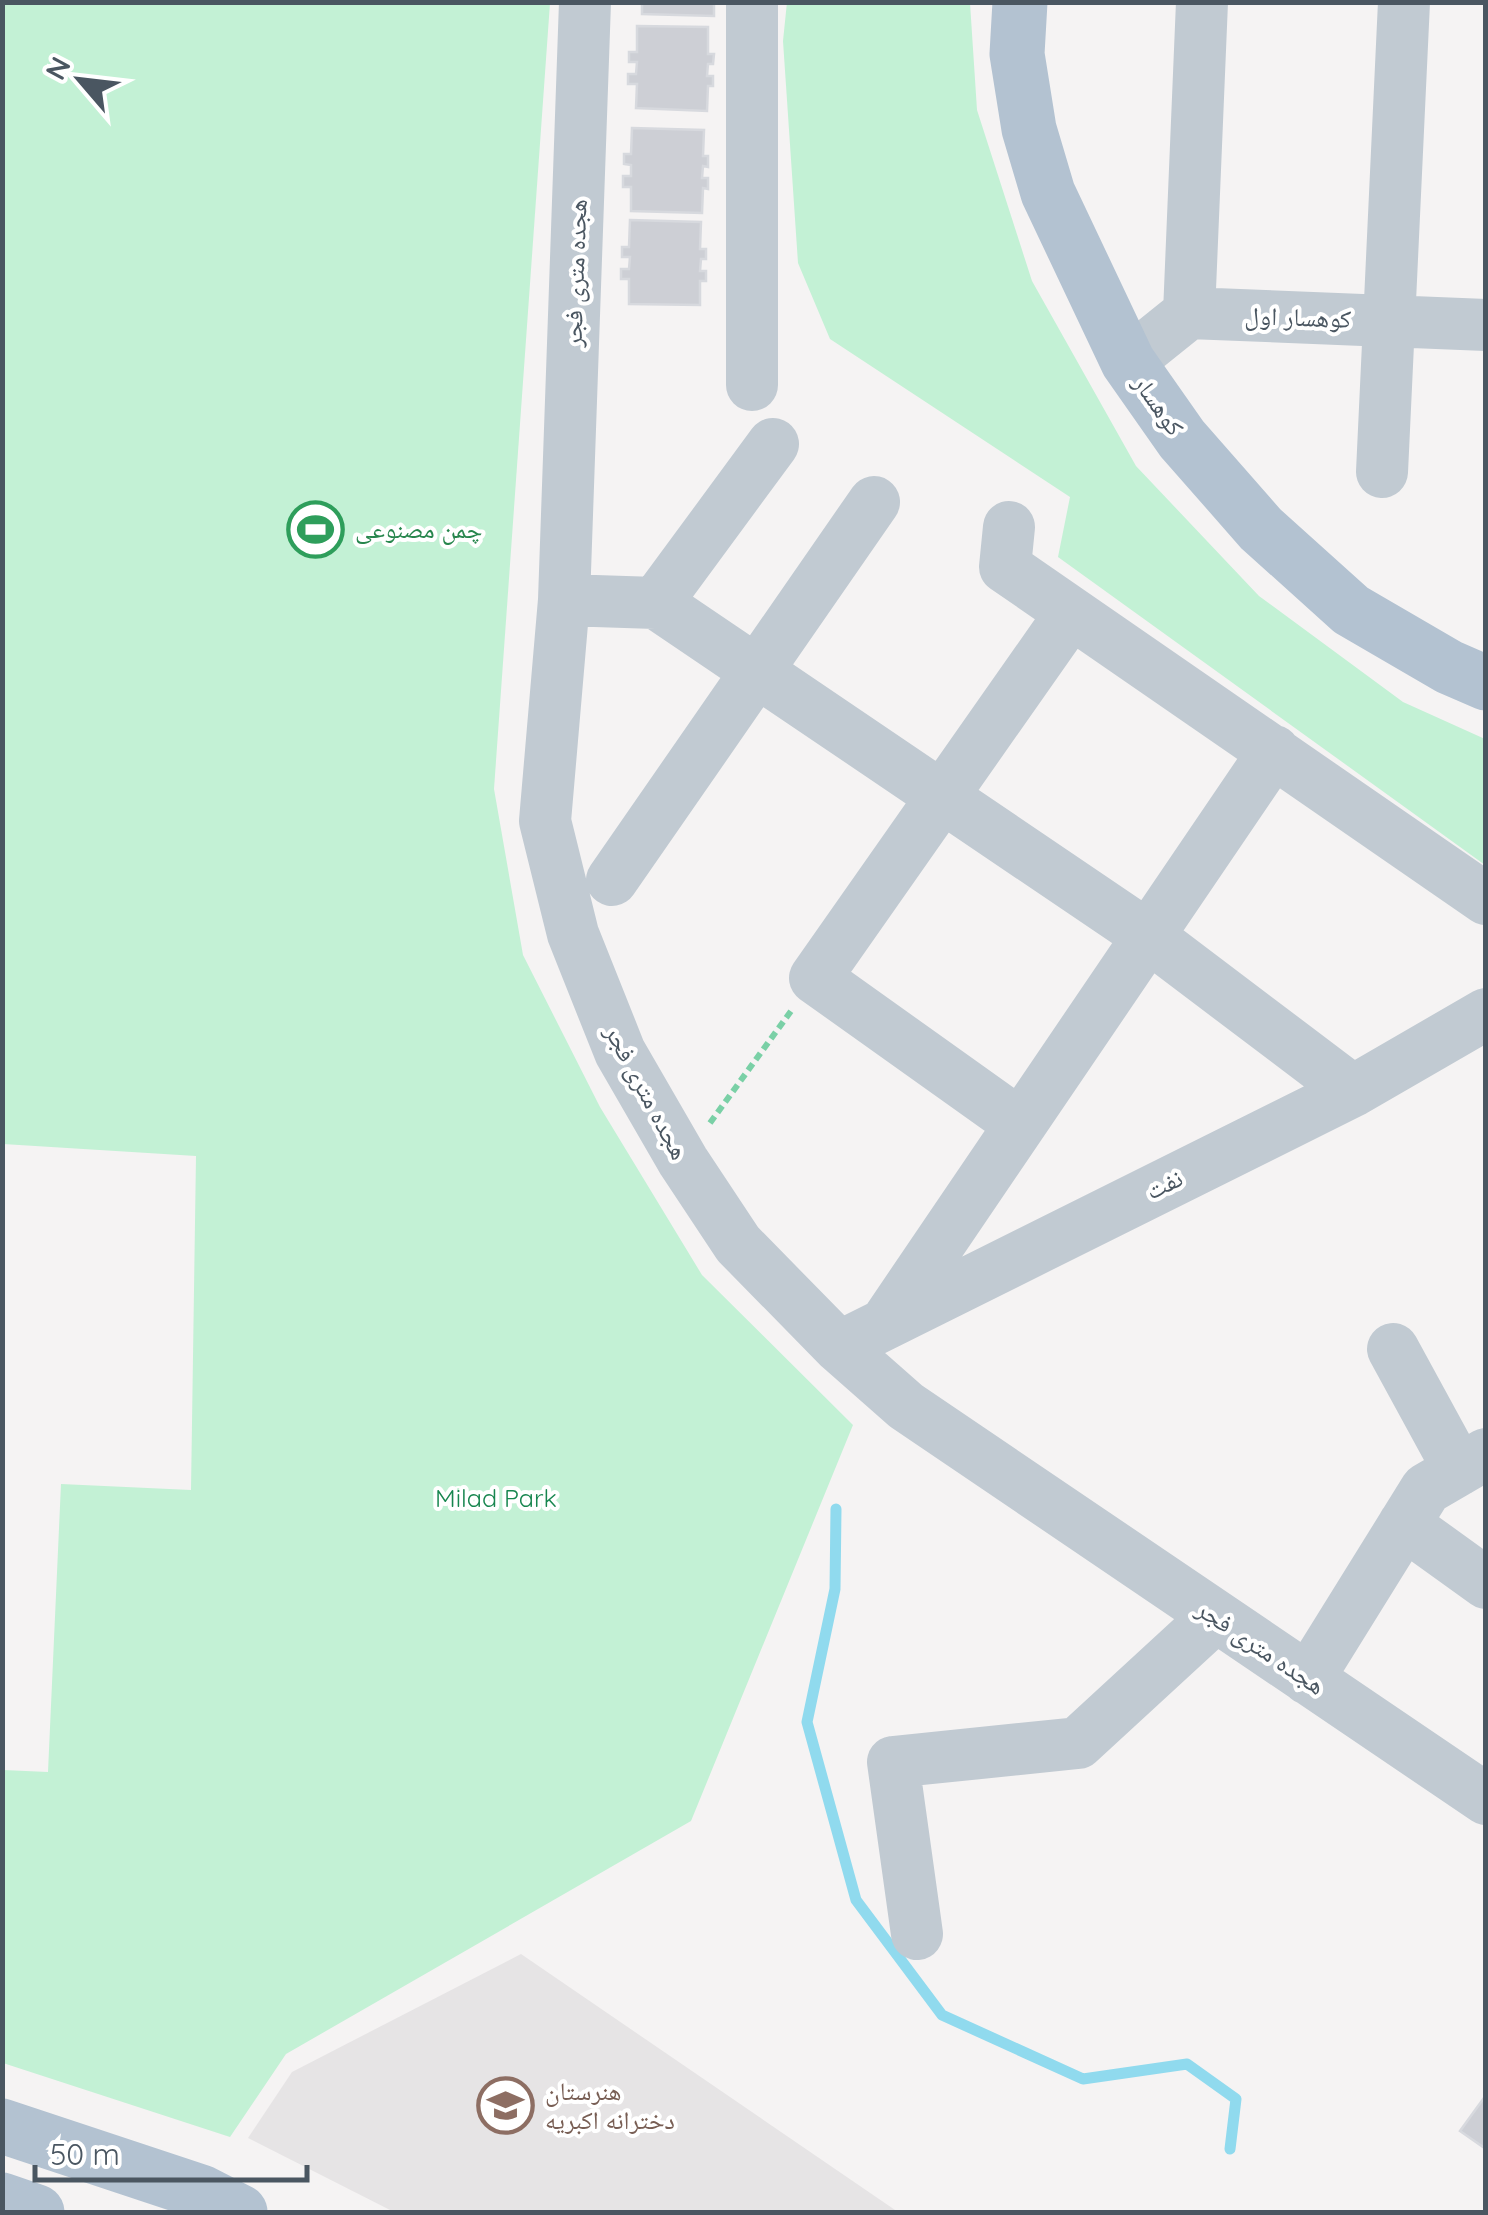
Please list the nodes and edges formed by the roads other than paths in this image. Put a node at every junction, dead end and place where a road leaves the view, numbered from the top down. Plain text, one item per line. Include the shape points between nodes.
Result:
1 (584, 2) edge
2 (752, 2) edge
3 (1020, 2) edge
4 (1202, 2) edge
5 (1404, 2) edge
6 (1189, 312) junction
7 (1390, 321) junction
8 (1486, 325) edge
9 (1128, 362) junction
10 (752, 385) dead end
11 (773, 444) dead end
12 (1382, 472) dead end
13 (874, 502) dead end
14 (1009, 528) dead end
15 (564, 600) junction
16 (656, 604) junction
17 (1071, 613) junction
18 (758, 670) junction
19 (1486, 683) edge
20 (1274, 751) junction
21 (943, 796) junction
22 (612, 880) dead end
23 (1486, 900) edge
24 (1148, 936) junction
25 (1486, 1014) edge
26 (1353, 1091) junction
27 (1020, 1124) junction
28 (884, 1324) junction
29 (839, 1347) junction
30 (1394, 1349) dead end
31 (1472, 1462) edge
32 (1404, 1524) junction
33 (1486, 1583) edge
34 (1216, 1616) junction
35 (1308, 1679) junction
36 (1486, 1799) edge
37 (917, 1934) dead end
38 (2, 2126) edge
39 (2, 2200) edge
40 (37, 2212) edge
41 (240, 2212) edge

1 - 15 street, هجده متری فجر
2 - 10 street
3 - 9 main road, کوهسار via 1017,54 1048,194
4 - 6 street
5 - 7 street
6 - 7 street, کوهسار اول
6 - 9 street
7 - 8 street, کوهسار اول
7 - 12 street
9 - 19 main road, کوهسار via 1182,439 1261,529 1350,610
11 - 16 street
13 - 18 street
14 - 17 street via 1005,567
15 - 16 street
15 - 29 street, هجده متری فجر via 545,821 574,934 620,1052 683,1161 738,1244
16 - 18 street
17 - 20 street
17 - 21 street
18 - 21 street
18 - 22 street
20 - 23 street
20 - 24 street
21 - 24 street
21 - 27 street via 815,978
24 - 26 street
24 - 27 street
25 - 26 street, نفت
26 - 28 street, نفت
27 - 28 street
28 - 29 street, نفت
29 - 34 street, هجده متری فجر via 906,1406
30 - 31 street
31 - 32 street via 1426,1489
32 - 33 street
32 - 35 street
34 - 35 street, هجده متری فجر
34 - 37 street via 1078,1743 893,1762
35 - 36 street, هجده متری فجر
38 - 41 main road via 200,2192
39 - 40 main road

